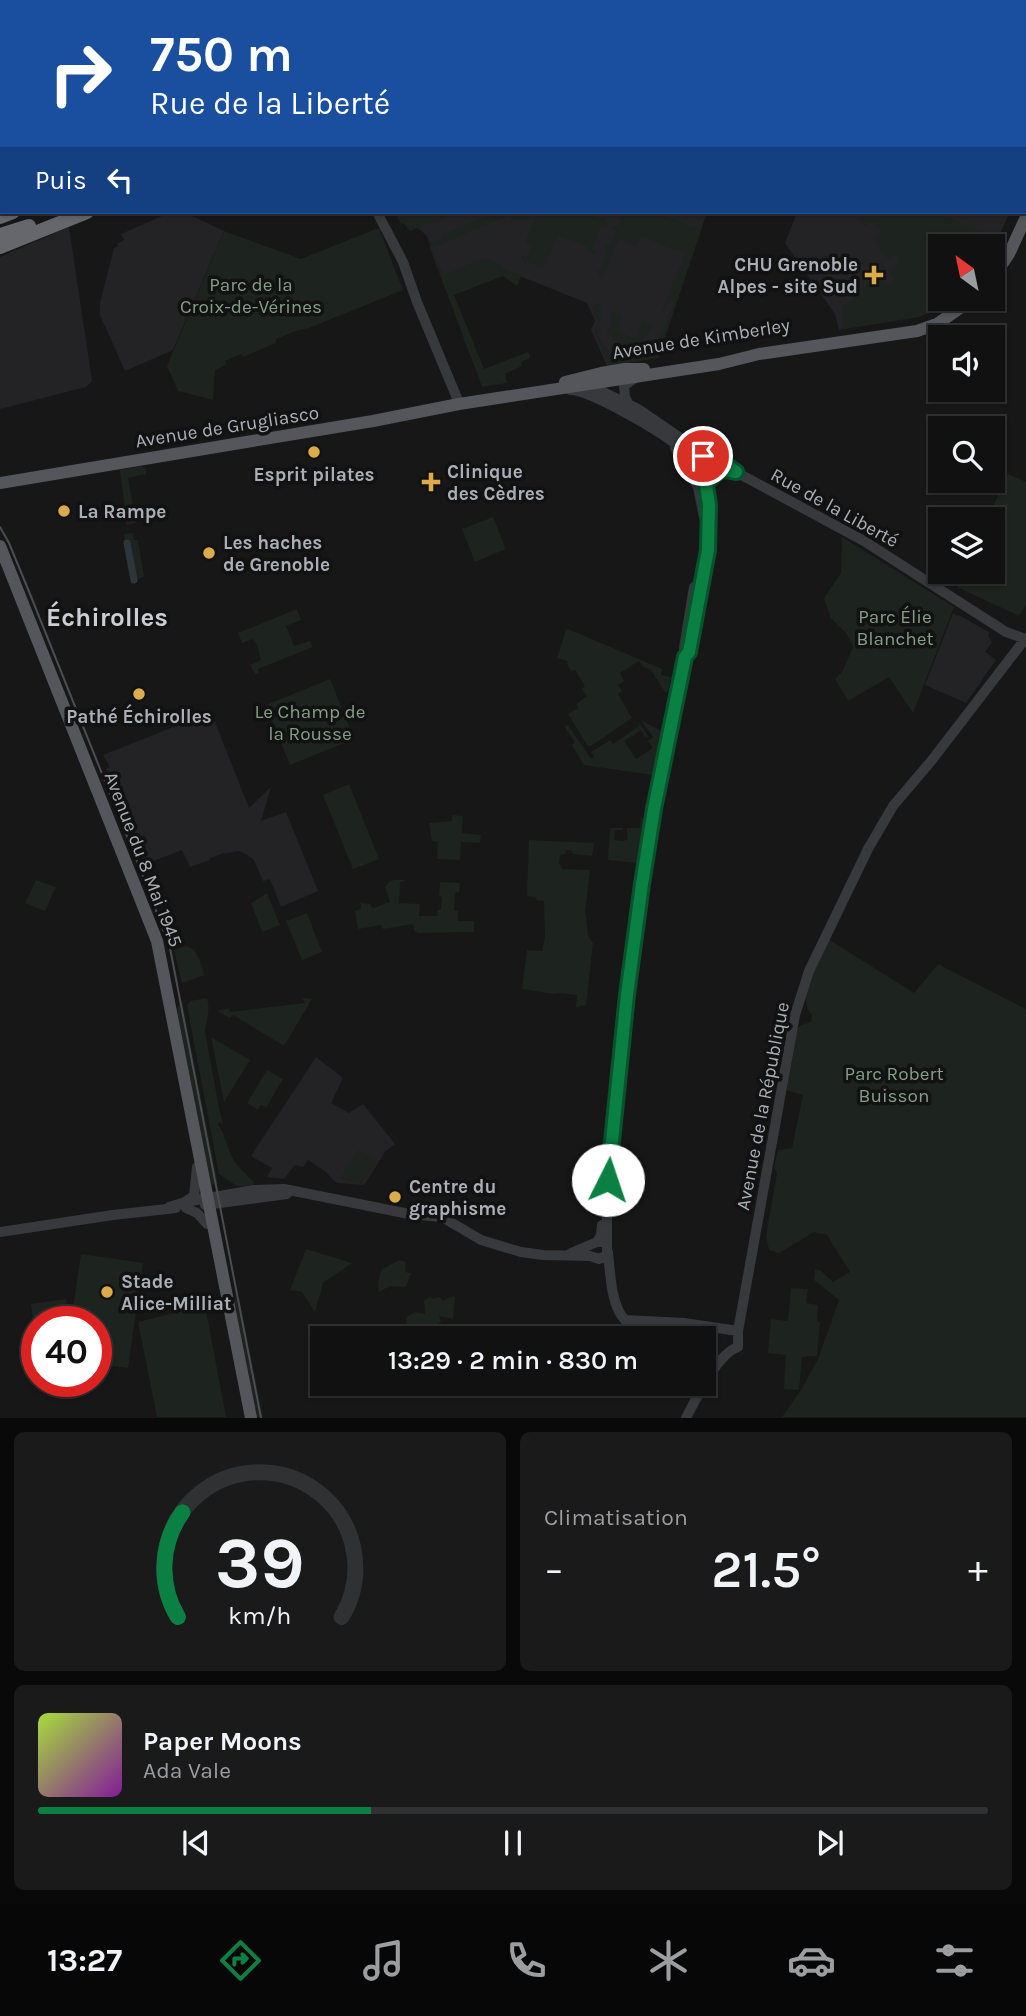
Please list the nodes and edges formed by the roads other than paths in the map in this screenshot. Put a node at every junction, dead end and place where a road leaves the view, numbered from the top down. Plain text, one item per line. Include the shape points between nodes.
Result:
1 (66, 214) edge
2 (82, 214) edge
3 (378, 214) edge
4 (384, 214) edge
5 (1021, 214) edge
6 (1026, 217) edge
7 (0, 235) edge
8 (1005, 246) edge
9 (0, 247) edge
10 (404, 258) junction
11 (1005, 260) edge
12 (954, 312) edge
13 (635, 374) junction
14 (564, 383) junction
15 (592, 392) junction
16 (458, 401) junction
17 (630, 405) junction
18 (671, 436) junction
19 (720, 461) junction
20 (695, 462) junction
21 (734, 471) junction
22 (0, 476) edge
23 (693, 477) junction
24 (0, 483) edge
25 (706, 492) junction
26 (0, 546) edge
27 (0, 558) edge
28 (1025, 639) edge
29 (685, 657) junction
30 (197, 1167) junction
31 (608, 1180) junction
32 (205, 1182) junction
33 (246, 1191) junction
34 (302, 1193) junction
35 (206, 1202) junction
36 (224, 1203) junction
37 (179, 1206) junction
38 (213, 1231) junction
39 (0, 1232) edge
40 (595, 1243) junction
41 (608, 1250) junction
42 (563, 1255) junction
43 (597, 1259) junction
44 (610, 1275) junction
45 (738, 1331) junction
46 (245, 1418) edge
47 (251, 1418) edge
48 (685, 1418) edge

1 - 7 highway
2 - 9 highway
3 - 10 street
4 - 10 street
5 - 8 main road
6 - 11 main road
10 - 16 street
12 - 13 main road, Avenue de Kimberley via 913,326 758,348
13 - 14 main road, Avenue de Kimberley via 625,369
13 - 15 main road, Avenue de Kimberley
13 - 17 street via 624,386
14 - 15 street via 580,383
14 - 16 main road, Avenue de Kimberley
15 - 16 main road, Avenue de Kimberley
15 - 17 street
15 - 18 street
16 - 22 main road, Avenue de Grugliasco
16 - 24 main road, Avenue de Grugliasco via 373,421
17 - 18 street via 665,426
18 - 19 street, Rue de la Liberté
18 - 20 street via 688,449
18 - 23 street
19 - 20 street via 703,456
19 - 21 street, Rue de la Liberté
20 - 21 street, Rue de la Liberté
20 - 23 street
20 - 25 street
21 - 25 street via 716,474
21 - 28 street, Rue de la Liberté via 864,541 1006,632
23 - 29 street via 704,513 704,539
25 - 29 street via 708,550
26 - 32 main road, Avenue du 8 Mai 1945 via 157,941
27 - 30 main road, Avenue du 8 Mai 1945 via 148,932
28 - 45 street, Avenue de la République via 893,806 809,971 795,1014
29 - 31 street via 642,884
30 - 35 main road, Avenue du 8 Mai 1945
30 - 37 street via 194,1196
31 - 40 street via 602,1231
31 - 41 street
32 - 33 street via 220,1192
32 - 35 main road, Avenue du 8 Mai 1945
33 - 34 street
33 - 35 street
34 - 36 street
34 - 42 street via 442,1217 501,1247
35 - 36 street
35 - 37 street
35 - 38 main road
36 - 38 street via 216,1211
37 - 38 street via 197,1213
37 - 39 street
38 - 46 main road
38 - 47 main road
40 - 41 street via 602,1242
40 - 42 street
40 - 43 street via 590,1250
41 - 43 street via 605,1257
41 - 44 street
42 - 43 street
43 - 44 street
44 - 45 street via 618,1311 625,1320
45 - 48 street, Avenue de la République via 737,1347 715,1369

